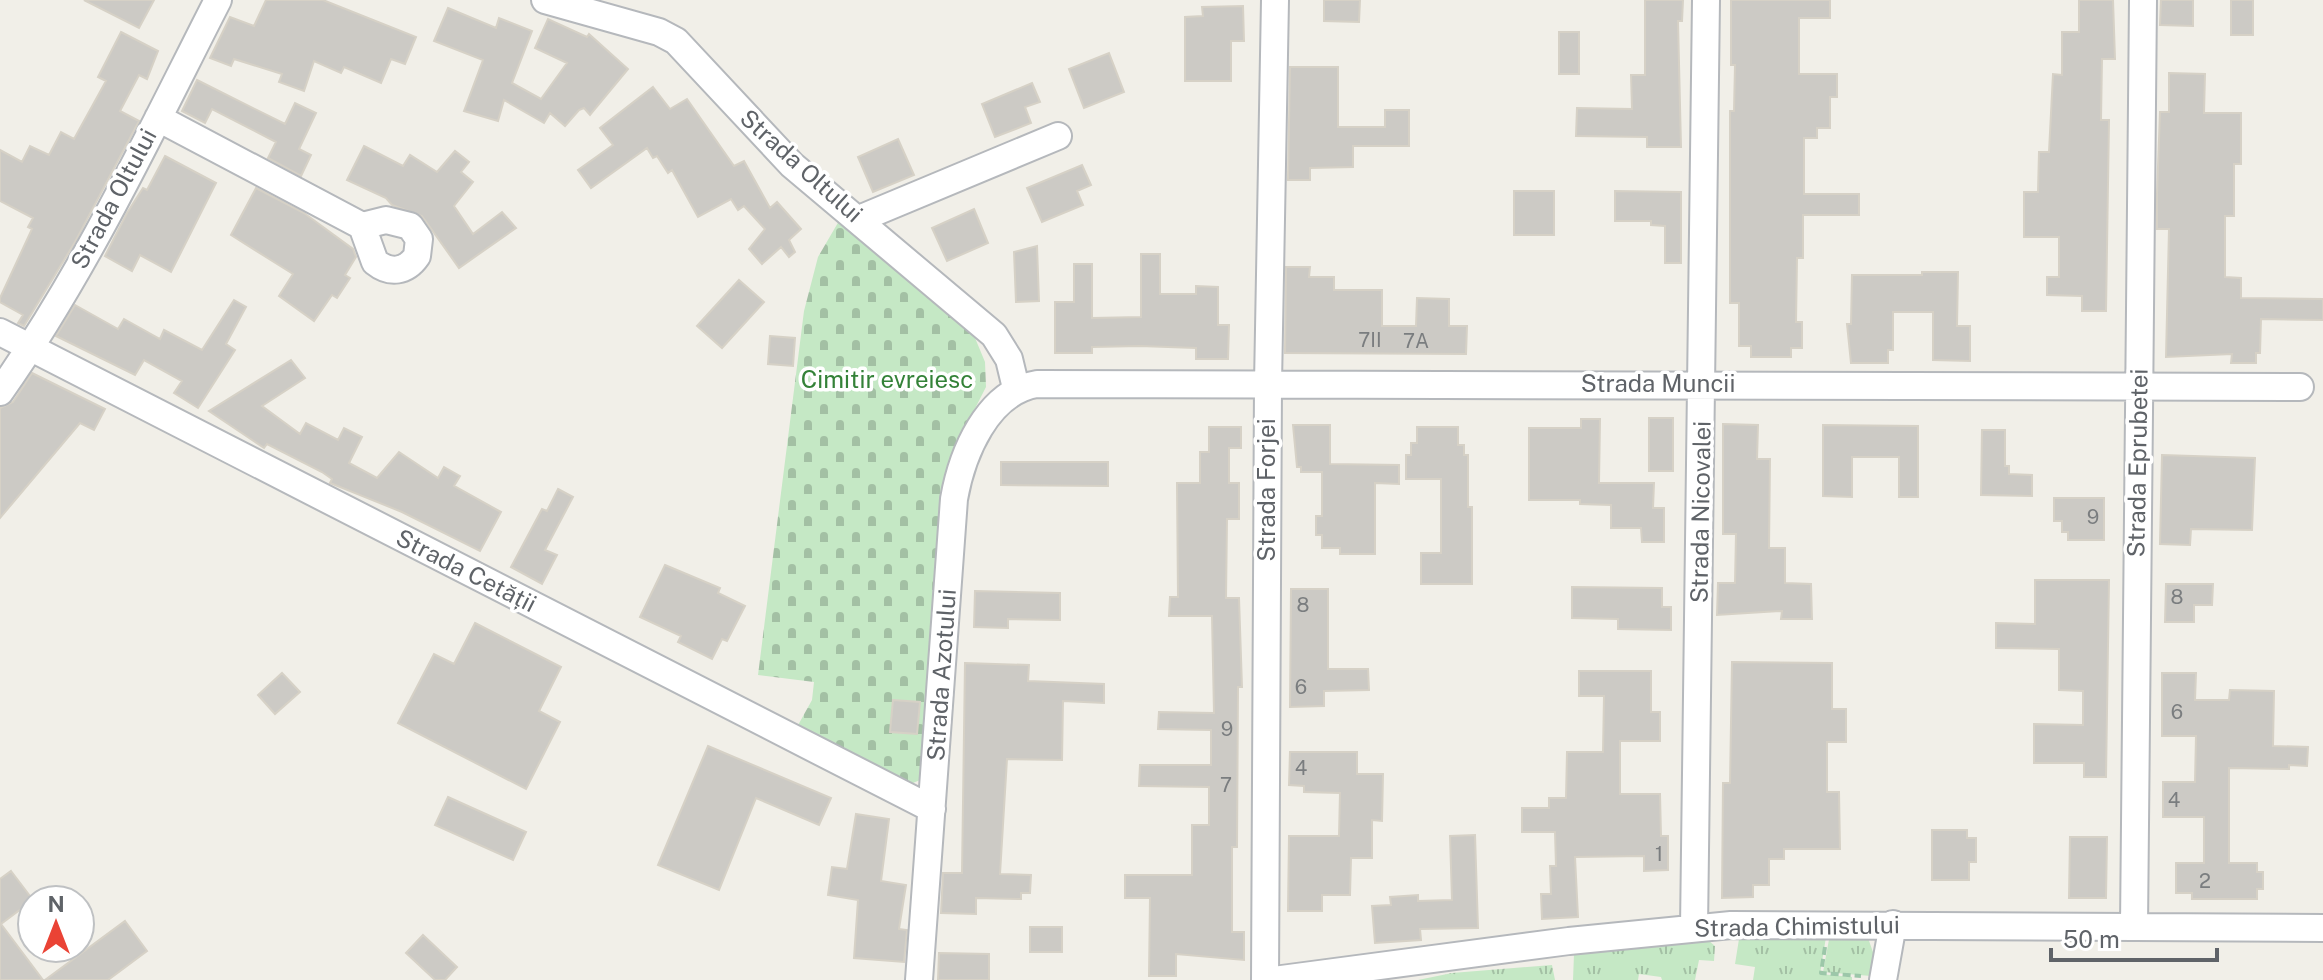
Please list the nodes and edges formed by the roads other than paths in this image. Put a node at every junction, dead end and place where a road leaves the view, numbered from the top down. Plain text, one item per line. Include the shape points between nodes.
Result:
1 (218, 0) edge
2 (545, 0) edge
3 (1275, 0) edge
4 (1706, 0) edge
5 (2143, 0) edge
6 (158, 118) junction
7 (1058, 136) dead end
8 (859, 219) junction
9 (362, 226) dead end
10 (0, 332) edge
11 (31, 348) junction
12 (1268, 384) junction
13 (1703, 384) junction
14 (2139, 385) junction
15 (2300, 387) dead end
16 (1016, 388) junction
17 (0, 392) edge
18 (932, 809) junction
19 (1893, 924) junction
20 (2134, 927) junction
21 (1694, 928) junction
22 (2323, 928) edge
23 (1884, 979) edge
24 (919, 980) edge
25 (1265, 980) edge
26 (1274, 980) edge

1 - 6 street, Strada Oltului
2 - 8 street, Strada Oltului via 676,41 765,139
3 - 12 street, Strada Forjei
4 - 13 street, Strada Nicovalei
5 - 14 street, Strada Eprubetei
6 - 9 street
6 - 11 street, Strada Oltului
7 - 8 street
8 - 16 street, Strada Oltului via 994,335 1009,359
10 - 11 street, Strada Cetății
11 - 17 street, Strada Oltului
11 - 18 street, Strada Cetății
12 - 13 street, Strada Muncii
12 - 16 street, Strada Muncii
12 - 25 street, Strada Forjei
13 - 14 street, Strada Muncii
13 - 21 street, Strada Nicovalei
14 - 15 street, Strada Muncii
14 - 20 street, Strada Eprubetei
16 - 18 street, Strada Azotului via 999,401 977,435 957,483
18 - 24 street, Strada Azotului
19 - 20 street, Strada Chimistului
19 - 21 street, Strada Chimistului
19 - 23 street
20 - 22 street, Strada Chimistului
21 - 26 street, Strada Chimistului

